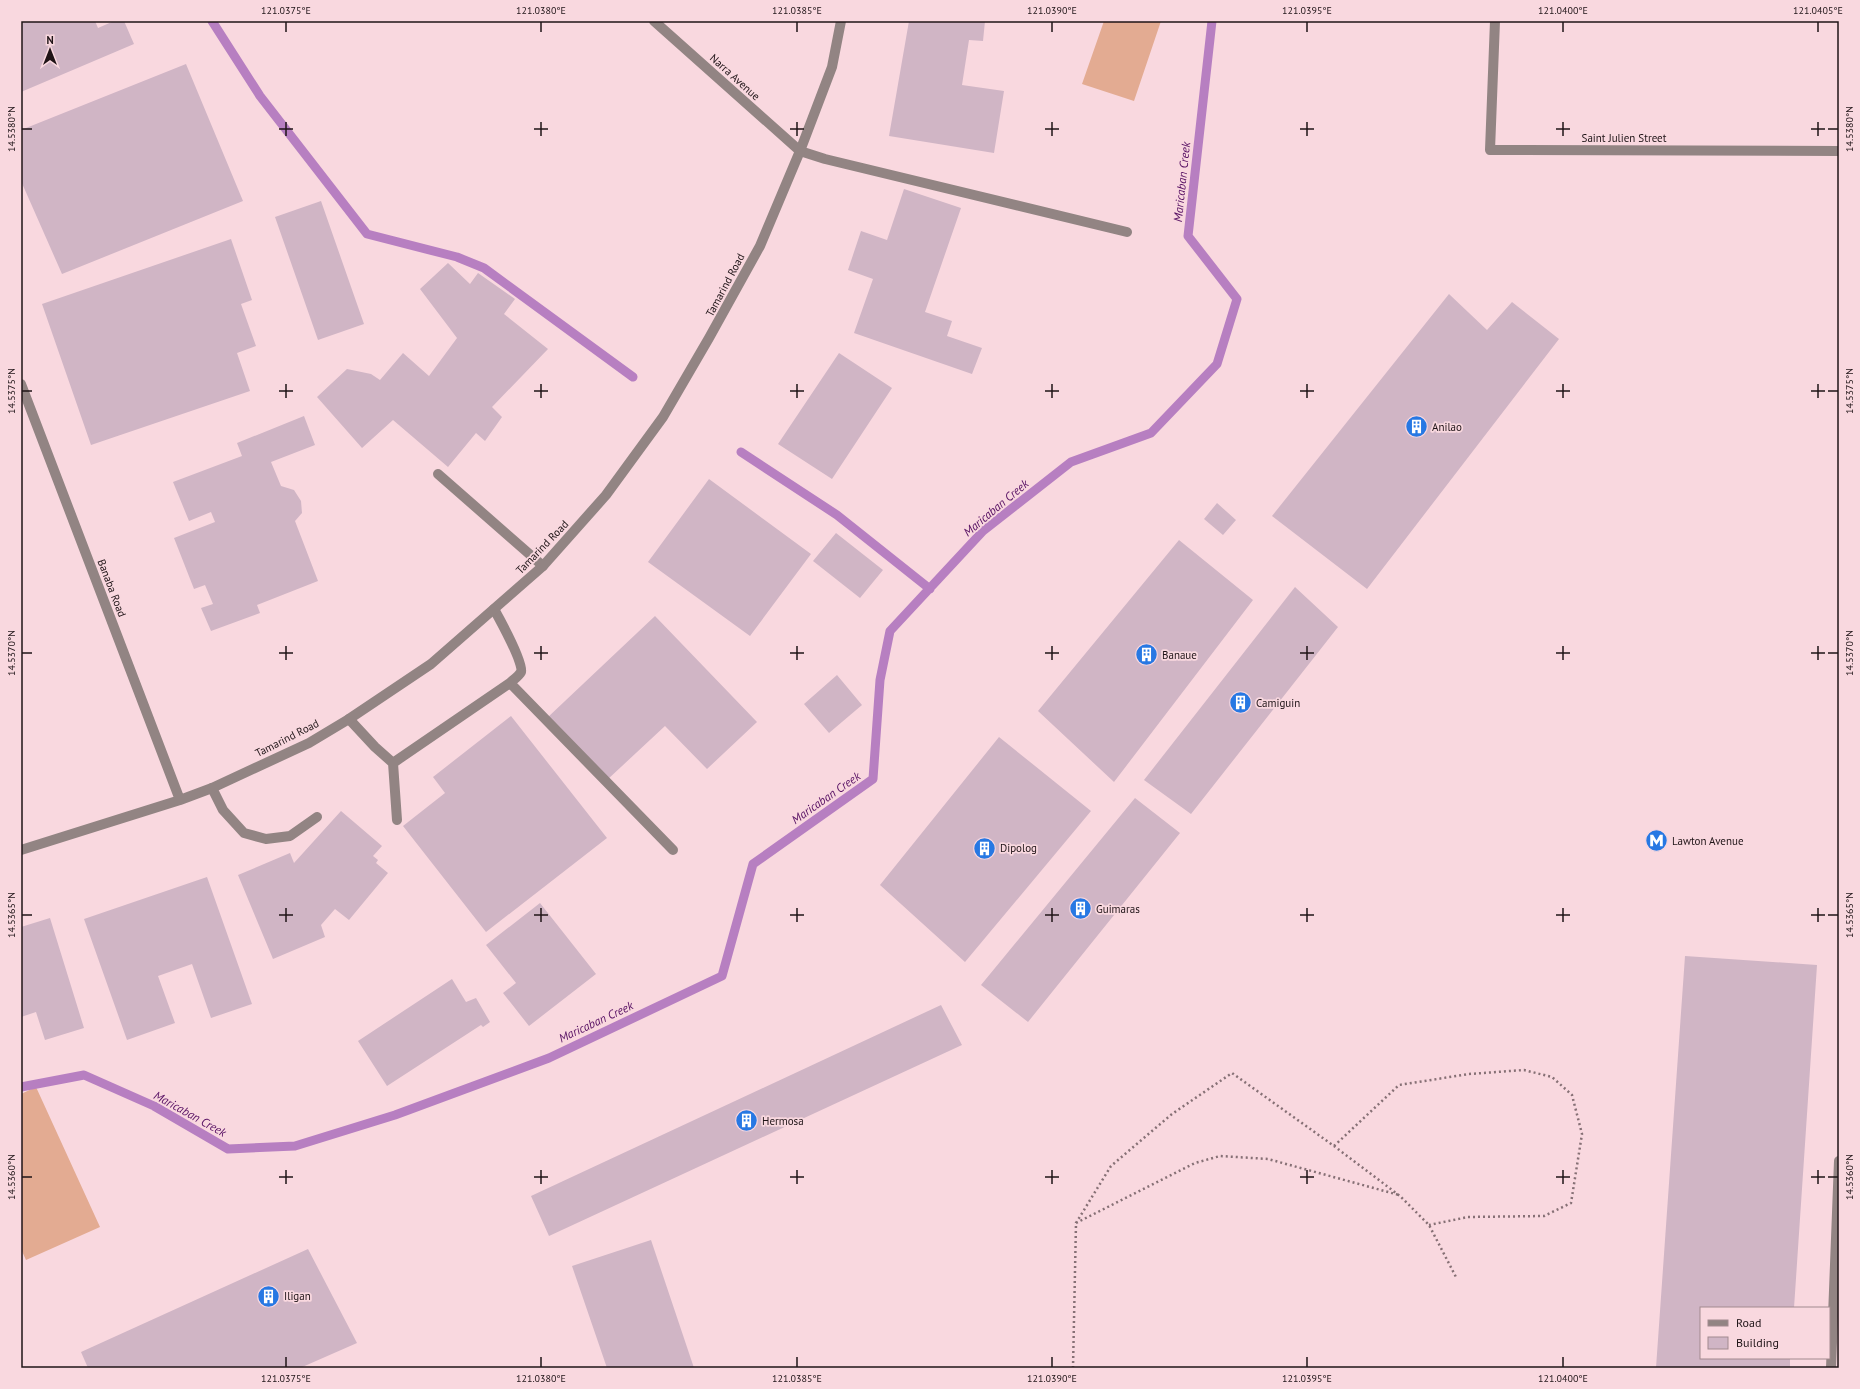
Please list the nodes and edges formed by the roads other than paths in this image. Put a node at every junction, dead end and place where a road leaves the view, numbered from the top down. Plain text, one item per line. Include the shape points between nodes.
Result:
1 (654, 21) edge
2 (841, 21) edge
3 (1495, 21) edge
4 (800, 151) junction
5 (1839, 151) edge
6 (1127, 232) dead end
7 (21, 384) edge
8 (438, 474) dead end
9 (542, 566) junction
10 (494, 609) junction
11 (510, 683) junction
12 (349, 719) junction
13 (393, 764) junction
14 (212, 788) junction
15 (180, 800) junction
16 (317, 817) dead end
17 (397, 820) dead end
18 (21, 850) edge
19 (673, 850) dead end
20 (1839, 1161) edge
21 (1837, 1322) edge
22 (1832, 1368) edge

1 - 4 street, Narra Avenue
2 - 4 street, Tamarind Road via 832,67
3 - 5 street, Saint Julien Street via 1490,150
4 - 6 street
4 - 9 street, Tamarind Road via 760,246 663,417 606,495
7 - 15 street, Banaba Road
8 - 9 street
9 - 10 street, Tamarind Road
10 - 11 street via 522,668
10 - 12 street, Tamarind Road via 431,664
11 - 13 street
11 - 19 street
12 - 13 street
12 - 14 street, Tamarind Road via 309,742
13 - 17 street
14 - 15 street, Tamarind Road
14 - 16 street via 223,810 244,833 266,839 290,836
15 - 18 street, Tamarind Road
20 - 21 street
21 - 22 street

